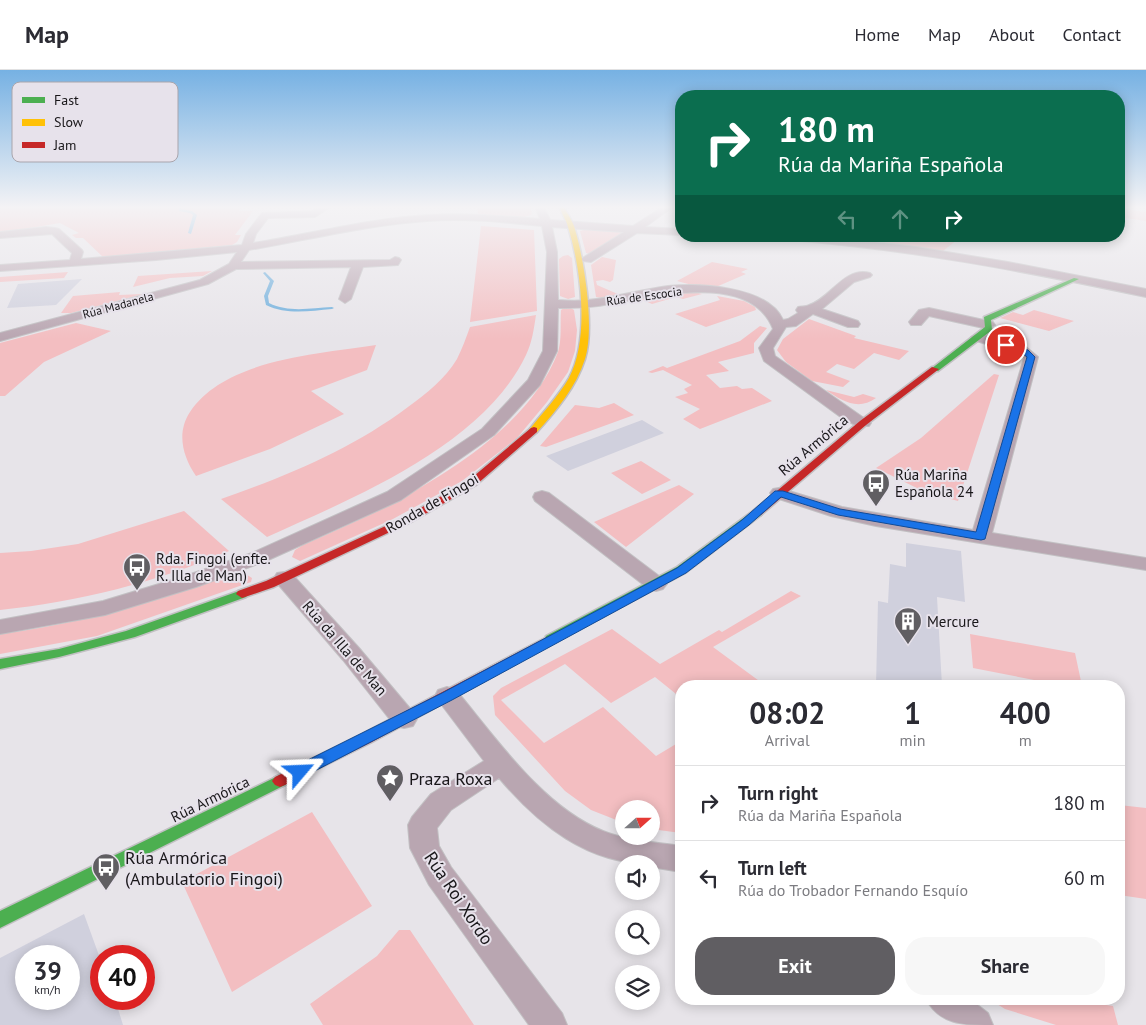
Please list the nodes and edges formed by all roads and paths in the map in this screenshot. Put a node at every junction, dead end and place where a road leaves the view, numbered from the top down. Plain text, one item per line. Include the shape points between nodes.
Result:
1 (244, 250) edge
2 (76, 251) edge
3 (236, 251) edge
4 (240, 251) edge
5 (604, 251) edge
6 (916, 251) edge
7 (564, 252) joint
8 (587, 259) dead end
9 (395, 260) dead end
10 (75, 262) junction
11 (358, 264) junction
12 (233, 266) junction
13 (0, 268) edge
14 (0, 274) edge
15 (866, 274) dead end
16 (1076, 279) junction
17 (1146, 293) edge
18 (345, 299) dead end
19 (552, 304) junction
20 (584, 304) junction
21 (811, 309) junction
22 (772, 311) junction
23 (916, 322) dead end
24 (779, 324) junction
25 (853, 324) dead end
26 (983, 331) junction
27 (0, 337) edge
28 (863, 423) junction
29 (779, 493) junction
30 (542, 497) dead end
31 (981, 536) junction
32 (274, 550) junction
33 (249, 561) junction
34 (1146, 564) edge
35 (285, 577) junction
36 (656, 584) junction
37 (0, 627) edge
38 (0, 664) edge
39 (447, 696) junction
40 (404, 719) junction
41 (501, 762) junction
42 (675, 858) edge
43 (0, 920) edge
44 (950, 1005) edge
45 (550, 1025) edge
46 (976, 1025) edge

1 - 12 street, Rúa Madanela
2 - 10 street
3 - 10 street
4 - 14 street via 137,264
5 - 8 street
6 - 16 street
7 - 19 street, Ronda de Fingoi
7 - 20 street, Ronda de Fingoi via 580,263
9 - 11 street via 394,263
10 - 13 street
11 - 12 street
11 - 18 street
12 - 27 street, Rúa Madanela via 204,282
15 - 21 street via 850,280
16 - 17 street
16 - 26 street, Rúa Armórica via 995,314 987,319
19 - 20 street
19 - 32 street, Ronda de Fingoi via 550,351 535,382 488,432 394,496
20 - 22 street, Rúa de Escocia via 677,289 739,295 762,303
20 - 35 street, Ronda de Fingoi via 584,346 572,381 556,406 528,437 472,483 407,520
21 - 22 street
21 - 24 street via 791,323
21 - 25 street
22 - 24 street
23 - 26 street via 924,313 930,312
24 - 28 street via 780,329 766,348 769,358
26 - 28 street, Rúa Armórica
26 - 31 street via 1031,357
28 - 29 street, Rúa Armórica
29 - 31 street via 838,512
29 - 36 street, Rúa Armórica via 682,570
30 - 36 street
31 - 34 street
32 - 33 street, Ronda de Fingoi
32 - 35 street
33 - 35 street
33 - 37 street, Ronda de Fingoi via 105,608
35 - 38 street, Ronda de Fingoi via 130,634 59,653
35 - 40 street, Rúa da Illa de Man
36 - 39 street, Rúa Armórica
39 - 40 street, Rúa Armórica
39 - 41 street
40 - 43 street, Rúa Armórica
41 - 42 street via 540,805 582,835 617,848
41 - 45 street, Rúa Roi Xordo via 441,802 422,825 424,848 440,876
44 - 46 street

